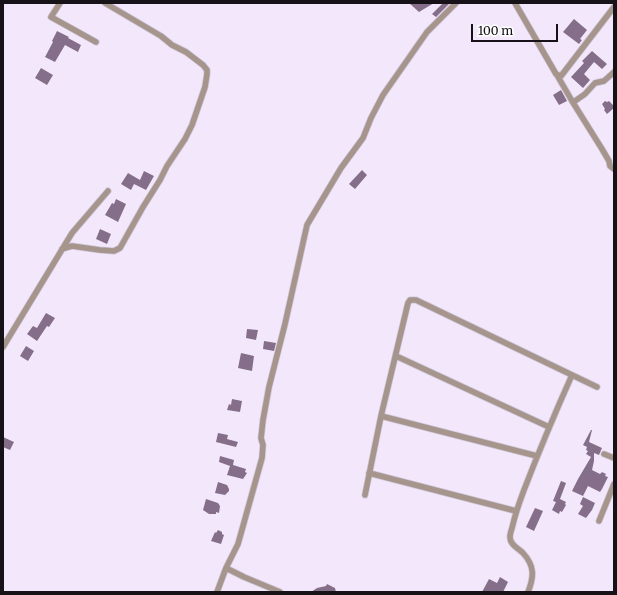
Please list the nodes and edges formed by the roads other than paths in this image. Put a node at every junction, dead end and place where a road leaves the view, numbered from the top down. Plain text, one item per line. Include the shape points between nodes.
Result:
1 (60, 3) edge
2 (105, 3) edge
3 (456, 3) edge
4 (515, 3) edge
5 (614, 7) edge
6 (96, 42) dead end
7 (614, 72) edge
8 (556, 74) junction
9 (572, 101) junction
10 (614, 170) edge
11 (108, 191) dead end
12 (62, 249) junction
13 (3, 347) edge
14 (396, 356) junction
15 (572, 375) junction
16 (597, 387) dead end
17 (381, 416) junction
18 (549, 426) junction
19 (604, 454) dead end
20 (537, 456) junction
21 (614, 458) edge
22 (370, 474) junction
23 (614, 484) edge
24 (365, 495) dead end
25 (516, 511) junction
26 (599, 522) dead end
27 (226, 568) junction
28 (275, 591) edge
29 (217, 592) edge
30 (528, 592) edge

1 - 6 street via 51,18
2 - 12 street via 161,36 203,65 207,70 206,87 192,125 120,248 114,251 72,246
3 - 27 street via 427,32 383,95 363,138 340,168 307,225 269,387 261,438 262,458 238,544
4 - 8 street
5 - 8 street via 560,76
7 - 9 street
8 - 9 street
9 - 10 street
11 - 12 street via 72,233
12 - 13 street
14 - 15 street via 408,303 410,300 416,300
14 - 17 street
14 - 18 street
15 - 16 street
15 - 18 street
17 - 20 street
17 - 22 street
18 - 20 street
19 - 21 street
20 - 25 street
22 - 24 street
22 - 25 street
23 - 26 street
25 - 30 street via 510,537 530,563 533,572
27 - 28 street
27 - 29 street

